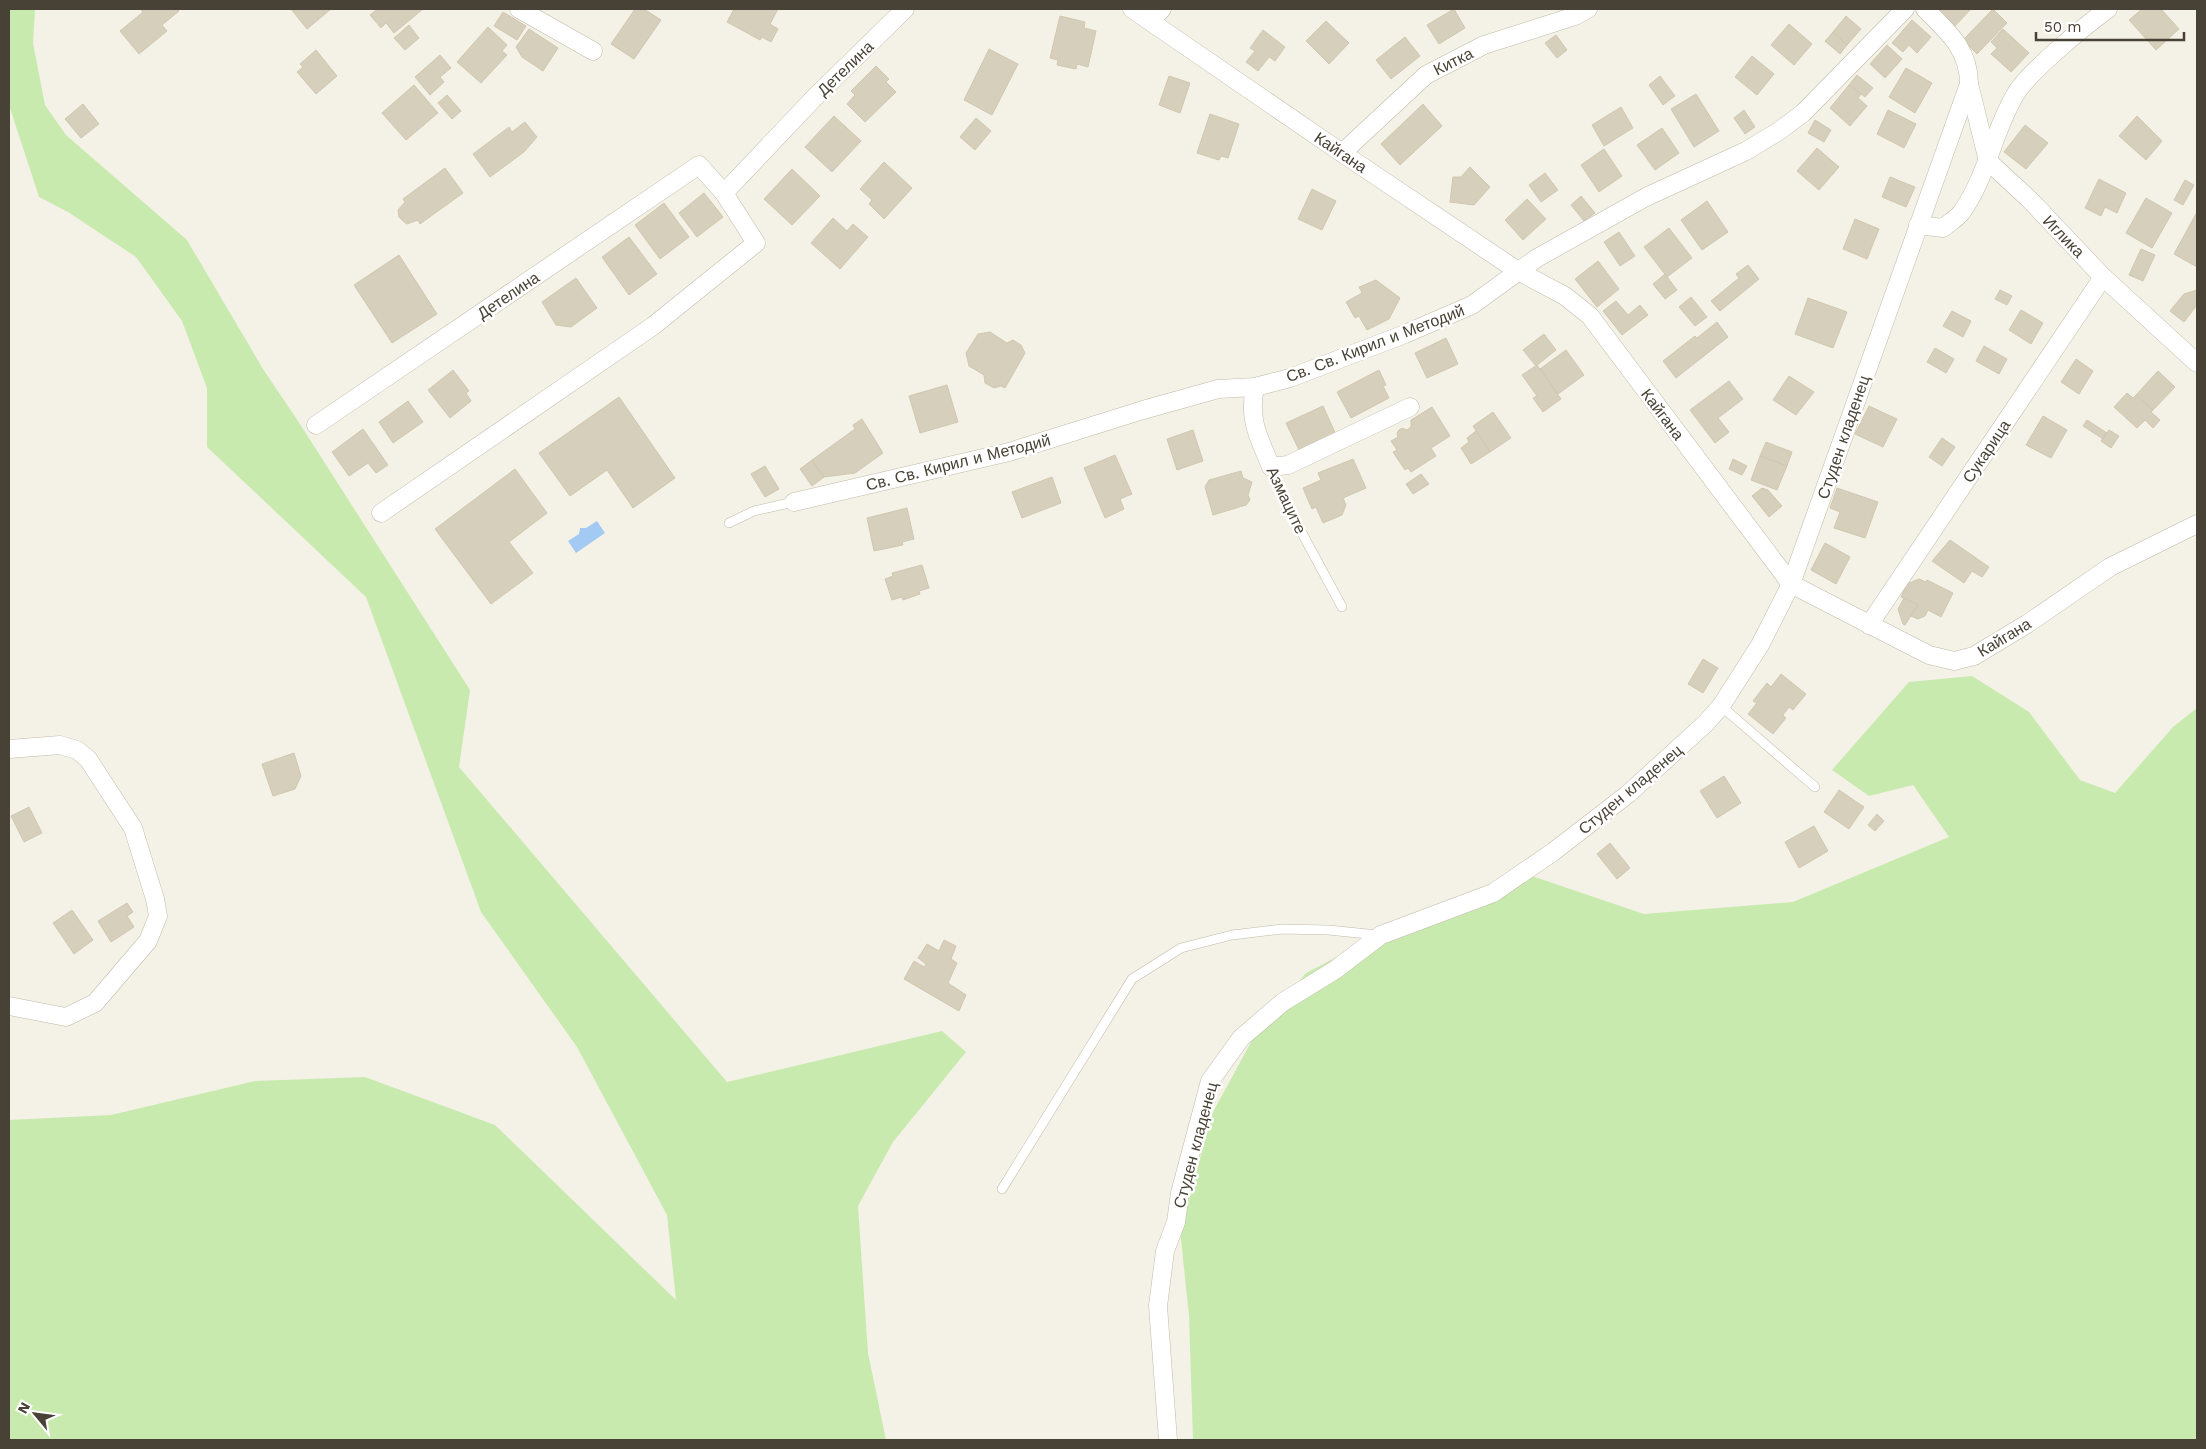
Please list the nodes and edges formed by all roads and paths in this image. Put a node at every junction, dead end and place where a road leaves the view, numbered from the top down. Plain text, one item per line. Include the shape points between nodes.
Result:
1 (519, 9) edge
2 (905, 9) edge
3 (1132, 9) edge
4 (1905, 9) edge
5 (1925, 9) edge
6 (2108, 9) edge
7 (1577, 11) edge
8 (1156, 15) edge
9 (593, 51) dead end
10 (1969, 84) junction
11 (1342, 153) junction
12 (1988, 161) junction
13 (724, 193) junction
14 (1918, 225) junction
15 (1518, 271) junction
16 (2103, 277) junction
17 (2197, 363) edge
18 (1255, 387) junction
19 (1410, 407) dead end
20 (316, 426) dead end
21 (1271, 467) junction
22 (794, 502) joint
23 (381, 513) dead end
24 (729, 523) dead end
25 (2197, 524) edge
26 (1791, 584) junction
27 (1342, 607) dead end
28 (1869, 625) junction
29 (1721, 706) junction
30 (9, 749) edge
31 (1814, 787) dead end
32 (1381, 935) junction
33 (9, 1006) edge
34 (1002, 1189) dead end
35 (1168, 1440) edge

1 - 9 street
2 - 13 street, Детелина
3 - 8 street, Кайгана
4 - 15 street, Св. Св. Кирил и Методий via 1803,114 1779,131 1746,151 1646,197
5 - 10 street, Студен кладенец via 1950,34 1967,60
6 - 12 street via 2016,93 1997,129
7 - 11 street, Китка via 1484,45 1426,75
8 - 11 street, Кайгана
10 - 12 street
10 - 14 street, Студен кладенец
11 - 15 street, Кайгана
12 - 14 street via 1960,213 1944,228
12 - 16 street, Иглика
13 - 20 street, Детелина via 699,165
13 - 23 street via 756,243 653,326
14 - 26 street, Студен кладенец
15 - 18 street, Св. Св. Кирил и Методий via 1472,304 1430,323 1290,378
15 - 26 street, Кайгана via 1565,296 1590,316
16 - 17 street, Иглика
16 - 28 street, Сукарица
18 - 21 street, Азмаците via 1252,419
18 - 22 street, Св. Св. Кирил и Методий via 1218,389 1009,452
19 - 21 street via 1288,465
21 - 27 lane, Азмаците
22 - 24 lane via 754,512
25 - 28 street, Кайгана via 2110,567 1974,656 1954,661 1929,655
26 - 28 street, Кайгана
26 - 29 street, Студен кладенец via 1760,645
29 - 31 lane
29 - 32 street, Студен кладенец via 1628,794 1553,852 1493,892
30 - 33 street via 60,744 77,750 88,760 133,828 158,916 148,941 95,1003 66,1017
32 - 34 lane via 1282,929 1232,935 1181,948 1132,979
32 - 35 street, Студен кладенец via 1335,970 1283,1002 1241,1038 1210,1081 1180,1193 1176,1222 1165,1251 1158,1306

